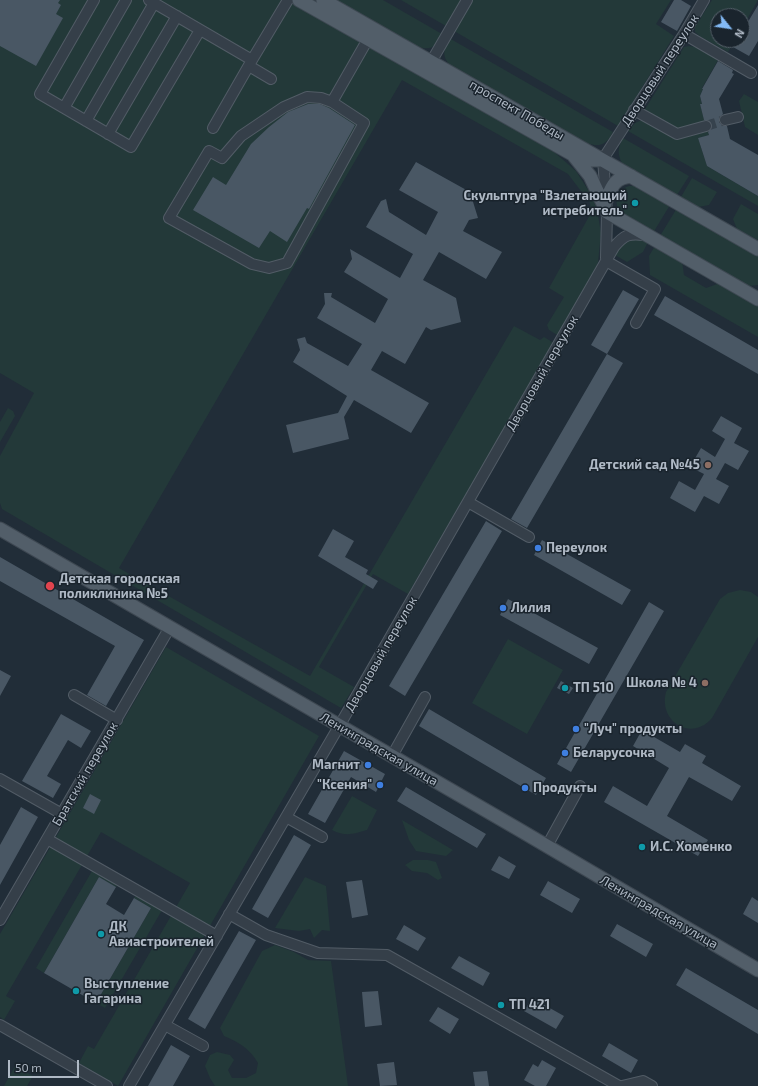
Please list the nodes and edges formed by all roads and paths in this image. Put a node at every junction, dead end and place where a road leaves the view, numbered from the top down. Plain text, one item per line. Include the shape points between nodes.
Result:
1 (94, 0) edge
2 (126, 0) edge
3 (288, 0) edge
4 (299, 0) edge
5 (323, 0) edge
6 (467, 0) edge
7 (704, 0) edge
8 (152, 2) edge
9 (177, 16) junction
10 (200, 30) junction
11 (684, 34) junction
12 (368, 39) junction
13 (250, 63) junction
14 (428, 67) junction
15 (751, 73) dead end
16 (270, 79) dead end
17 (332, 102) junction
18 (64, 108) junction
19 (634, 110) junction
20 (738, 117) dead end
21 (725, 120) tunnel mouth
22 (86, 121) junction
23 (706, 126) tunnel mouth
24 (213, 128) dead end
25 (108, 134) junction
26 (572, 154) junction
27 (602, 159) junction
28 (631, 176) junction
29 (606, 206) junction
30 (646, 235) junction
31 (758, 250) edge
32 (606, 261) junction
33 (758, 299) edge
34 (636, 323) dead end
35 (468, 502) junction
36 (0, 528) edge
37 (529, 537) dead end
38 (170, 627) junction
39 (74, 695) dead end
40 (426, 697) dead end
41 (117, 720) junction
42 (340, 725) junction
43 (392, 756) junction
44 (0, 778) edge
45 (580, 786) dead end
46 (62, 814) junction
47 (286, 817) junction
48 (322, 837) dead end
49 (47, 839) junction
50 (547, 846) junction
51 (230, 914) junction
52 (0, 920) edge
53 (216, 936) junction
54 (758, 970) edge
55 (165, 1024) junction
56 (0, 1025) edge
57 (204, 1046) dead end
58 (107, 1086) edge
59 (129, 1086) edge
60 (620, 1086) edge
61 (652, 1086) edge

1 - 18 street via 40,94
2 - 18 street
3 - 13 street
4 - 12 main road, проспект Победы
5 - 14 main road, проспект Победы
6 - 14 street
7 - 11 street, Дворцовый переулок
8 - 9 street
8 - 22 street
9 - 10 street
9 - 25 street
10 - 13 street
10 - 25 street via 131,147
11 - 15 street
11 - 19 street, Дворцовый переулок
12 - 14 main road, проспект Победы
12 - 17 street
13 - 16 street
13 - 24 street
14 - 26 main road, проспект Победы
14 - 27 main road, проспект Победы
17 - 17 street via 364,123 287,263 269,268 252,264 169,218 209,151 222,158 241,136 279,110 296,102 307,98 321,98
18 - 22 street
19 - 23 street via 676,134
19 - 27 street, Дворцовый переулок
20 - 21 street
22 - 25 street
26 - 27 main road, проспект Победы via 588,160
26 - 29 main road, проспект Победы via 590,176
27 - 28 main road, проспект Победы
27 - 29 street
28 - 29 main road via 622,177 613,184
28 - 31 main road, проспект Победы
29 - 30 main road
29 - 32 street, Дворцовый переулок
30 - 32 street, Дворцовый переулок via 632,234 622,238
30 - 33 main road
32 - 34 street via 655,289
32 - 35 street, Дворцовый переулок
35 - 37 street
35 - 42 street, Дворцовый переулок
36 - 38 main road, Ленинградская улица
38 - 41 street, Братский переулок
38 - 42 main road, Ленинградская улица
39 - 41 street
40 - 43 street
41 - 46 street, Братский переулок
42 - 43 main road, Ленинградская улица
42 - 47 street, Дворцовый переулок
43 - 50 main road, Ленинградская улица
44 - 46 street
45 - 50 street
46 - 49 street, Братский переулок
47 - 48 street
47 - 51 street, Дворцовый переулок
49 - 52 street, Братский переулок
49 - 53 street
50 - 54 main road, Ленинградская улица
51 - 53 street, Дворцовый переулок
51 - 60 street via 266,935 318,953 387,955
53 - 55 street, Дворцовый переулок
55 - 57 street
55 - 59 street, Дворцовый переулок
56 - 58 street
60 - 61 street via 643,1081

